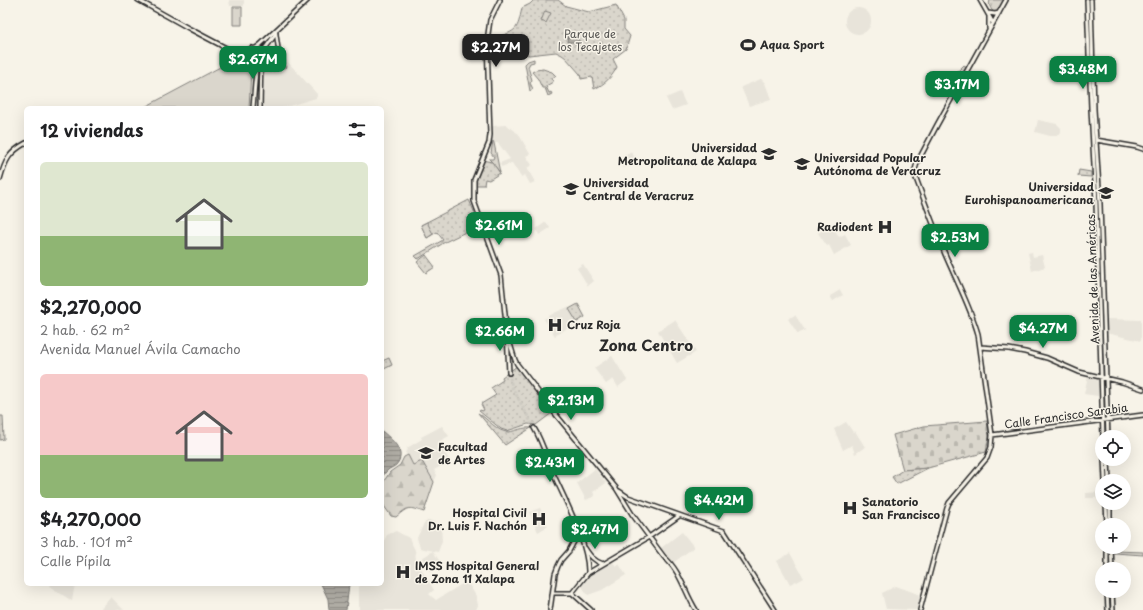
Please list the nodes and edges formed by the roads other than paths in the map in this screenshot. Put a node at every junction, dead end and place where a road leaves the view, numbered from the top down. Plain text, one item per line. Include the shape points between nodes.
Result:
1 (138, 0) edge
2 (308, 0) edge
3 (500, 0) edge
4 (980, 0) edge
5 (985, 0) edge
6 (1006, 0) edge
7 (1087, 0) edge
8 (1091, 0) edge
9 (985, 8) junction
10 (988, 13) junction
11 (999, 13) junction
12 (994, 23) junction
13 (276, 31) junction
14 (988, 32) junction
15 (264, 41) junction
16 (269, 43) junction
17 (252, 48) junction
18 (238, 52) junction
19 (250, 58) junction
20 (254, 63) junction
21 (261, 68) junction
22 (253, 106) edge
23 (260, 106) edge
24 (1096, 140) junction
25 (24, 144) edge
26 (1143, 148) edge
27 (0, 179) edge
28 (1096, 180) junction
29 (507, 334) junction
30 (980, 347) junction
31 (508, 371) tunnel mouth
32 (1104, 378) junction
33 (1143, 389) edge
34 (1143, 415) edge
35 (1105, 419) junction
36 (533, 426) tunnel mouth
37 (1104, 430) edge
38 (1107, 430) edge
39 (992, 435) junction
40 (616, 488) junction
41 (679, 516) junction
42 (579, 532) junction
43 (649, 537) junction
44 (582, 541) junction
45 (603, 564) junction
46 (588, 573) junction
47 (553, 593) junction
48 (572, 593) junction
49 (1107, 598) edge
50 (1112, 598) edge
51 (694, 609) edge
52 (550, 610) edge
53 (591, 610) edge
54 (775, 610) edge
55 (920, 610) edge
56 (1108, 610) edge
57 (1113, 610) edge

1 - 18 main road via 222,46
2 - 13 main road
3 - 29 main road via 490,20 487,41 489,143 474,180 473,193 478,214 501,275
4 - 9 main road
5 - 9 main road
6 - 11 main road
7 - 28 main road, Avenida de las Américas
8 - 24 main road, Avenida de las Américas
9 - 10 main road
10 - 11 main road
10 - 12 main road
10 - 14 main road
11 - 12 main road
12 - 14 main road
13 - 15 main road
13 - 16 main road
13 - 16 street via 278,47
14 - 30 main road via 914,173 976,325
15 - 16 main road
15 - 17 main road via 256,48
16 - 21 main road via 262,54
17 - 18 main road
17 - 19 main road via 248,54
18 - 19 main road
19 - 20 main road
20 - 21 main road
20 - 22 main road via 256,70
21 - 23 main road
24 - 26 main road
24 - 28 main road, Avenida de las Américas
25 - 27 main road via 9,156
28 - 32 main road, Avenida de las Américas
29 - 31 main road
29 - 40 main road via 517,364
30 - 32 main road via 1025,352 1047,358 1079,372
30 - 39 main road
32 - 33 main road
32 - 35 main road, Avenida de las Américas
34 - 35 main road, Calle Francisco Sarabia
35 - 37 main road, Avenida de las Américas
35 - 38 main road, Avenida de las Américas
35 - 39 main road, Calle Francisco Sarabia
36 - 42 main road
39 - 55 main road via 988,458 949,503
40 - 41 main road via 628,497
40 - 43 main road
41 - 43 main road
41 - 54 main road via 724,531
42 - 44 main road
42 - 47 main road via 558,566
43 - 45 main road
43 - 51 main road via 681,579
44 - 45 main road via 589,556
44 - 46 main road
45 - 46 main road
46 - 48 main road
47 - 48 main road
47 - 52 main road
48 - 53 main road
49 - 56 main road
50 - 57 main road

